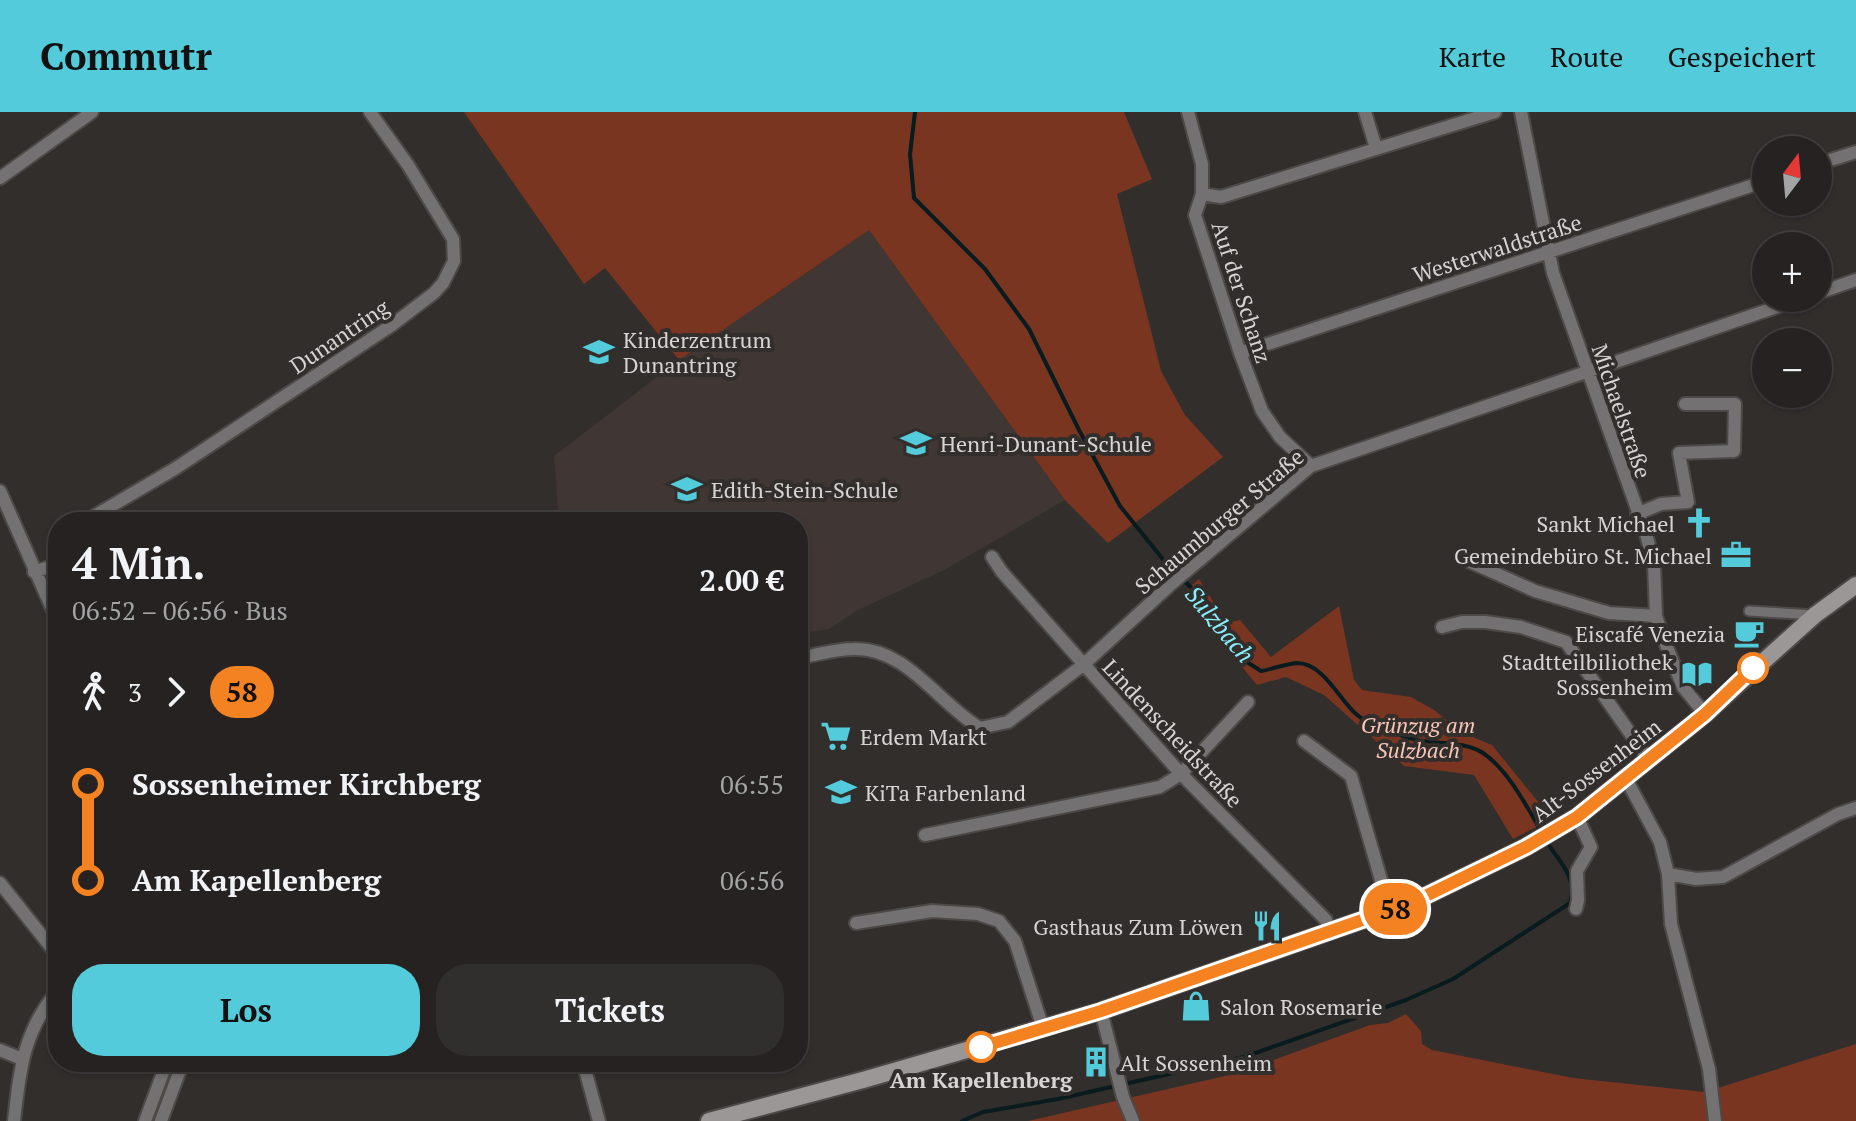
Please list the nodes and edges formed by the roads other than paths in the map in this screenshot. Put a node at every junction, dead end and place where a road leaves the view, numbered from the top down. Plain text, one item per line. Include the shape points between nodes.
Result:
1 (92, 112) edge
2 (370, 112) edge
3 (1188, 112) edge
4 (1365, 112) edge
5 (1495, 112) edge
6 (1521, 112) edge
7 (1376, 148) junction
8 (1856, 152) edge
9 (1832, 160) edge
10 (0, 178) edge
11 (1752, 186) edge
12 (1202, 194) junction
13 (1548, 252) junction
14 (1856, 280) edge
15 (1832, 288) edge
16 (1763, 312) edge
17 (1240, 353) junction
18 (1587, 373) junction
19 (1685, 404) dead end
20 (1311, 466) junction
21 (0, 491) edge
22 (101, 512) edge
23 (1637, 514) junction
24 (992, 557) dead end
25 (1466, 560) dead end
26 (48, 567) edge
27 (34, 572) junction
28 (1856, 585) edge
29 (48, 601) edge
30 (1749, 611) dead end
31 (1815, 615) junction
32 (1656, 616) junction
33 (1442, 627) dead end
34 (808, 656) edge
35 (1083, 665) junction
36 (1248, 702) dead end
37 (1705, 714) junction
38 (1304, 741) dead end
39 (1649, 760) junction
40 (1181, 774) junction
41 (1626, 779) junction
42 (1856, 808) edge
43 (1577, 817) junction
44 (925, 835) dead end
45 (1668, 874) junction
46 (0, 883) edge
47 (1576, 909) dead end
48 (1390, 911) junction
49 (856, 923) dead end
50 (1329, 932) junction
51 (48, 943) edge
52 (48, 1004) edge
53 (1101, 1011) junction
54 (1043, 1028) junction
55 (0, 1050) edge
56 (22, 1059) junction
57 (163, 1072) edge
58 (179, 1072) edge
59 (586, 1072) edge
60 (14, 1121) edge
61 (145, 1121) edge
62 (161, 1121) edge
63 (599, 1121) edge
64 (709, 1121) edge
65 (1133, 1121) edge
66 (1715, 1121) edge

1 - 10 street
2 - 22 street, Dunantring via 453,239 454,261 443,283 392,325
3 - 12 street, Auf der Schanz via 1202,164
4 - 7 street
5 - 7 street
6 - 13 street, Michaelstraße
7 - 12 street via 1221,197
8 - 9 street
11 - 13 street, Westerwaldstraße
12 - 17 street, Auf der Schanz via 1195,215
13 - 17 street, Westerwaldstraße
13 - 18 street, Michaelstraße
14 - 15 street
16 - 18 street, Schaumburger Straße
17 - 20 street, Auf der Schanz via 1262,411
18 - 20 street, Schaumburger Straße
18 - 23 street, Michaelstraße
19 - 23 street via 1735,404 1734,451 1679,453 1688,502 1661,504
20 - 35 street, Schaumburger Straße
21 - 27 street
23 - 32 street, Michaelstraße via 1654,564
24 - 35 street, Lindenscheidstraße
25 - 32 street via 1535,591 1598,610
26 - 27 street
27 - 29 street
28 - 31 main road, Alt-Sossenheim
30 - 31 street
31 - 37 main road, Alt-Sossenheim
32 - 37 street, Michaelstraße via 1683,687
33 - 39 street via 1485,622 1566,642
34 - 35 street, Schaumburger Straße via 855,648 880,652 902,663 980,728 1008,722
35 - 40 street, Lindenscheidstraße
36 - 40 street
37 - 39 main road, Alt-Sossenheim
38 - 48 street via 1351,776
39 - 41 main road, Alt-Sossenheim
40 - 44 street via 1160,787
40 - 50 street, Lindenscheidstraße via 1326,920
41 - 43 main road, Alt-Sossenheim
41 - 45 street via 1660,842
42 - 45 street via 1723,877
43 - 47 street via 1591,847 1577,871
43 - 48 main road, Alt-Sossenheim
45 - 66 street via 1671,924 1709,1069
46 - 51 street
48 - 50 main road, Alt-Sossenheim
49 - 54 street via 932,911 999,921 1015,941
50 - 53 main road, Alt-Sossenheim
52 - 56 street
53 - 54 main road, Alt-Sossenheim
53 - 65 street
54 - 64 main road, Alt-Sossenheim
55 - 56 street
56 - 60 street
57 - 61 street
58 - 62 street
59 - 63 street

